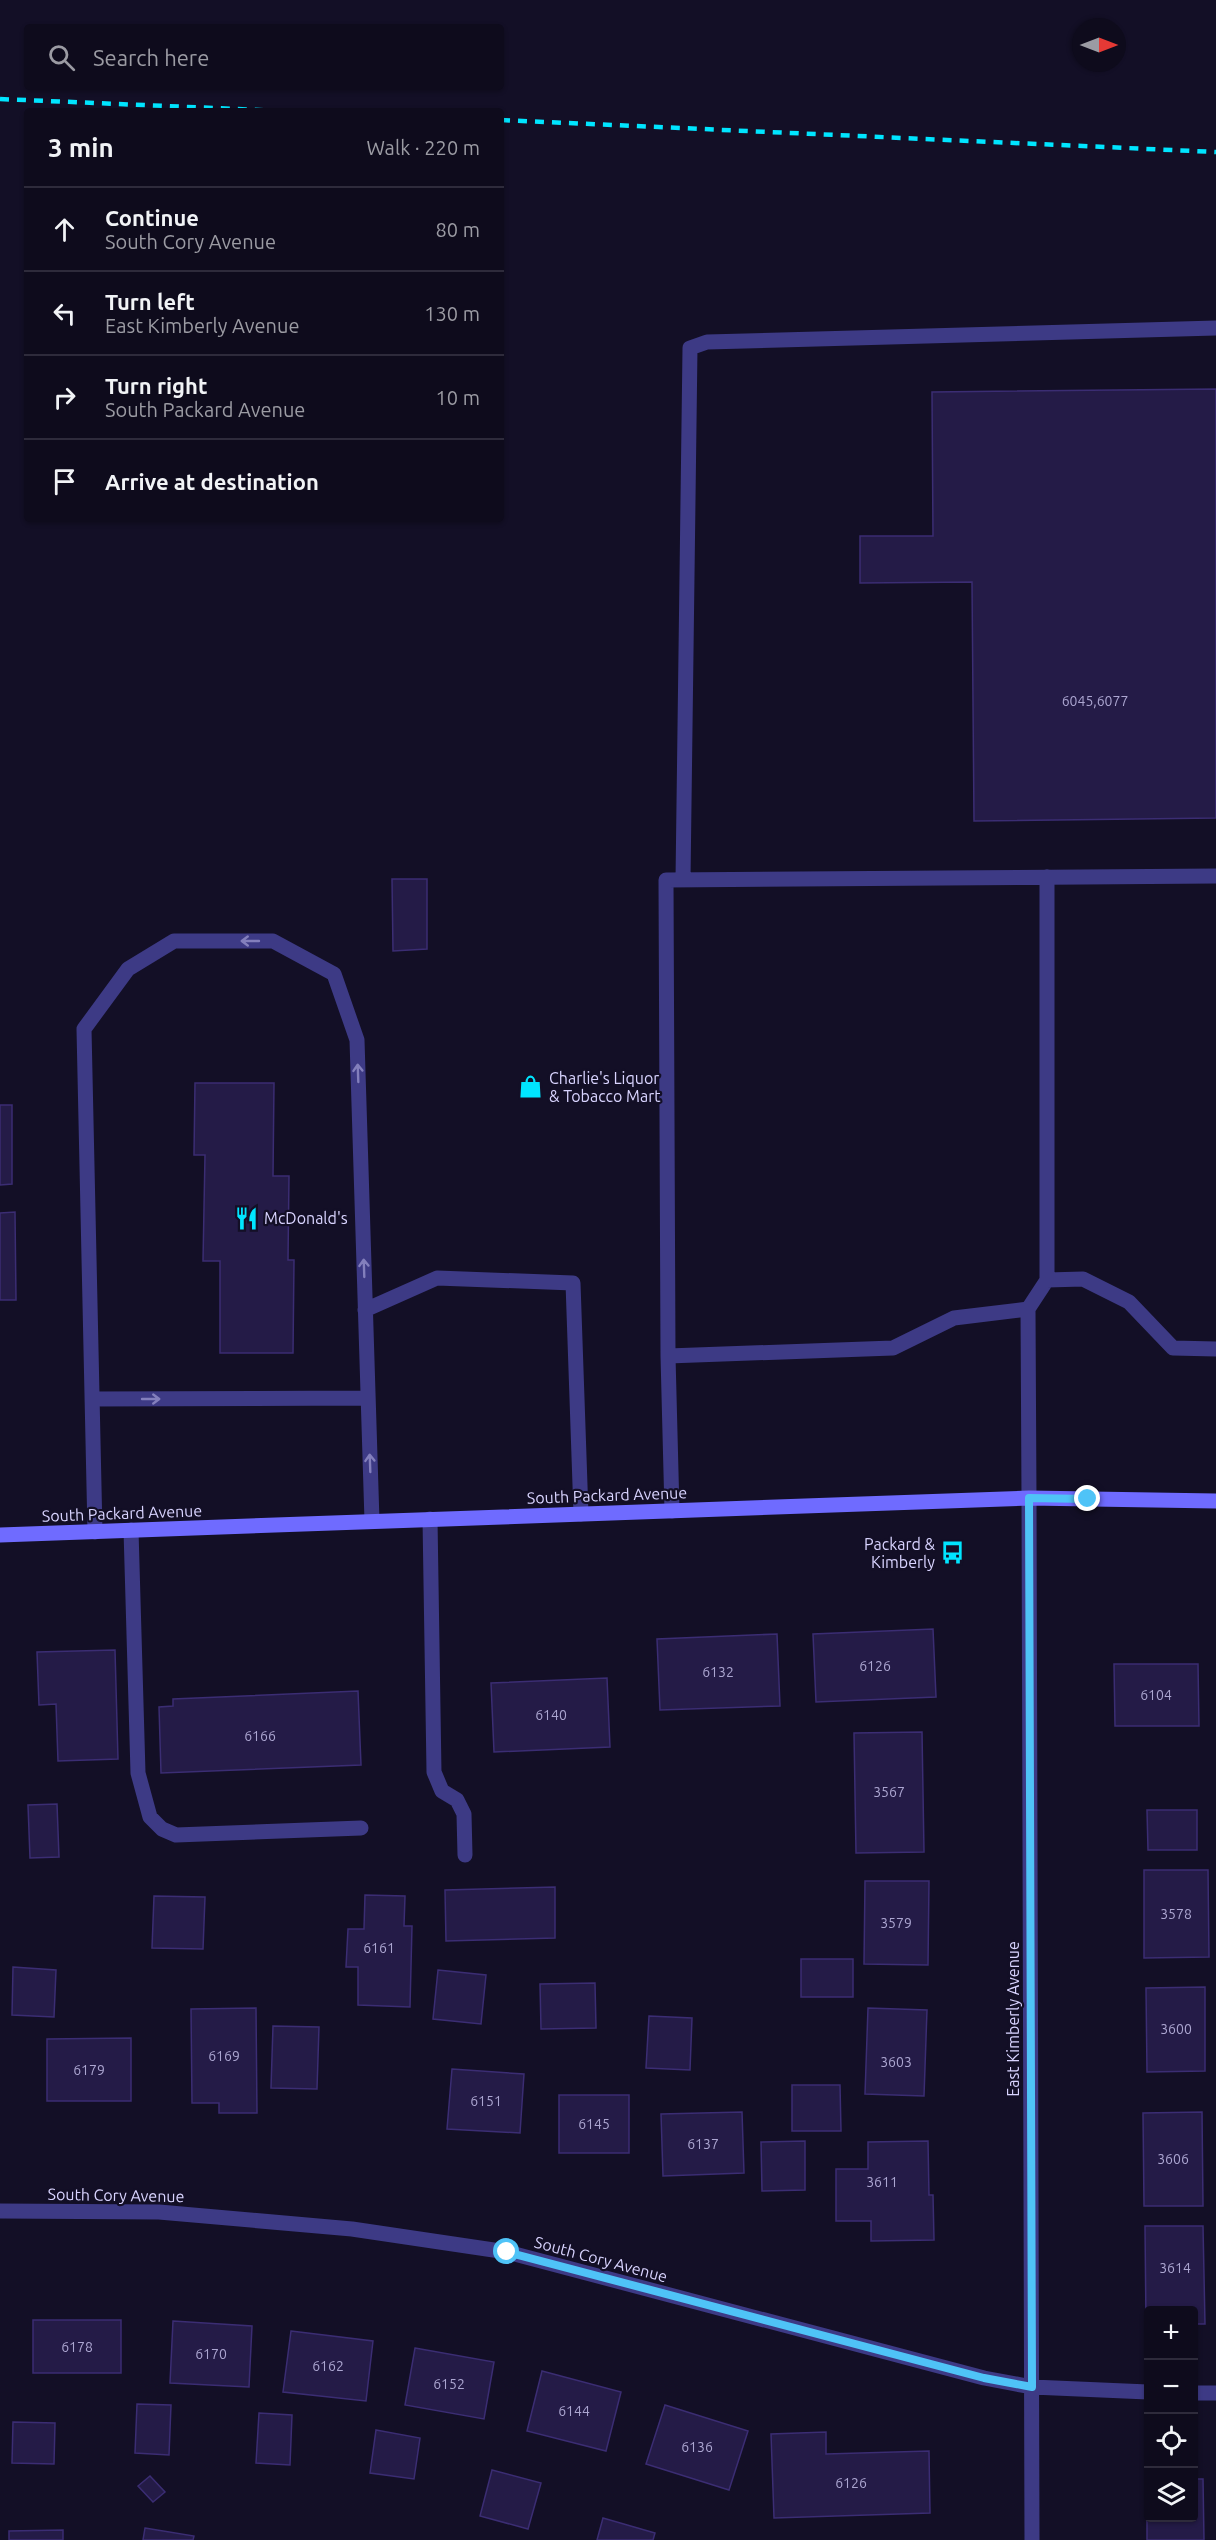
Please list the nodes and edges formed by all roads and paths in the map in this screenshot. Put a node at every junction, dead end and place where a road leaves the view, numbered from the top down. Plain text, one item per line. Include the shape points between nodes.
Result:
1 (1216, 328) edge
2 (1216, 876) edge
3 (1047, 877) junction
4 (683, 880) junction
5 (1047, 1280) junction
6 (1028, 1309) junction
7 (365, 1310) junction
8 (1216, 1349) edge
9 (668, 1356) junction
10 (368, 1398) junction
11 (92, 1399) junction
12 (1029, 1498) junction
13 (1216, 1502) edge
14 (672, 1510) junction
15 (581, 1514) junction
16 (430, 1519) junction
17 (372, 1521) junction
18 (131, 1530) junction
19 (95, 1532) junction
20 (0, 1535) edge
21 (361, 1828) dead end
22 (465, 1855) dead end
23 (0, 2211) edge
24 (1032, 2387) junction
25 (1144, 2392) edge
26 (1198, 2393) edge
27 (1216, 2393) edge
28 (1032, 2540) edge

1 - 4 street via 707,342 690,348
2 - 3 street
3 - 4 street
3 - 5 street
4 - 9 street via 666,880
5 - 6 street
5 - 8 street via 1083,1279 1129,1302 1173,1348
6 - 9 street via 954,1318 893,1348
6 - 12 street, East Kimberly Avenue
7 - 10 street
7 -> 11 street via 357,1040 334,974 273,941 174,941 128,969 84,1029
7 - 15 street via 437,1278 573,1282
9 - 14 street
11 -> 10 street
17 -> 10 street
11 - 19 street
12 - 13 street, South Packard Avenue
12 - 14 street, South Packard Avenue
12 - 24 street, East Kimberly Avenue
14 - 15 street, South Packard Avenue
15 - 16 street, South Packard Avenue
16 - 17 street, South Packard Avenue
16 - 22 street via 434,1772 442,1791 457,1800 464,1814
17 - 18 street, South Packard Avenue
18 - 19 street, South Packard Avenue
18 - 21 street via 138,1773 150,1817 162,1829 176,1835
19 - 20 street, South Packard Avenue
23 - 24 street, South Cory Avenue via 171,2213 352,2229 507,2252 984,2378
24 - 25 street, South Cory Avenue
24 - 28 street, East Kimberly Avenue
26 - 27 street

